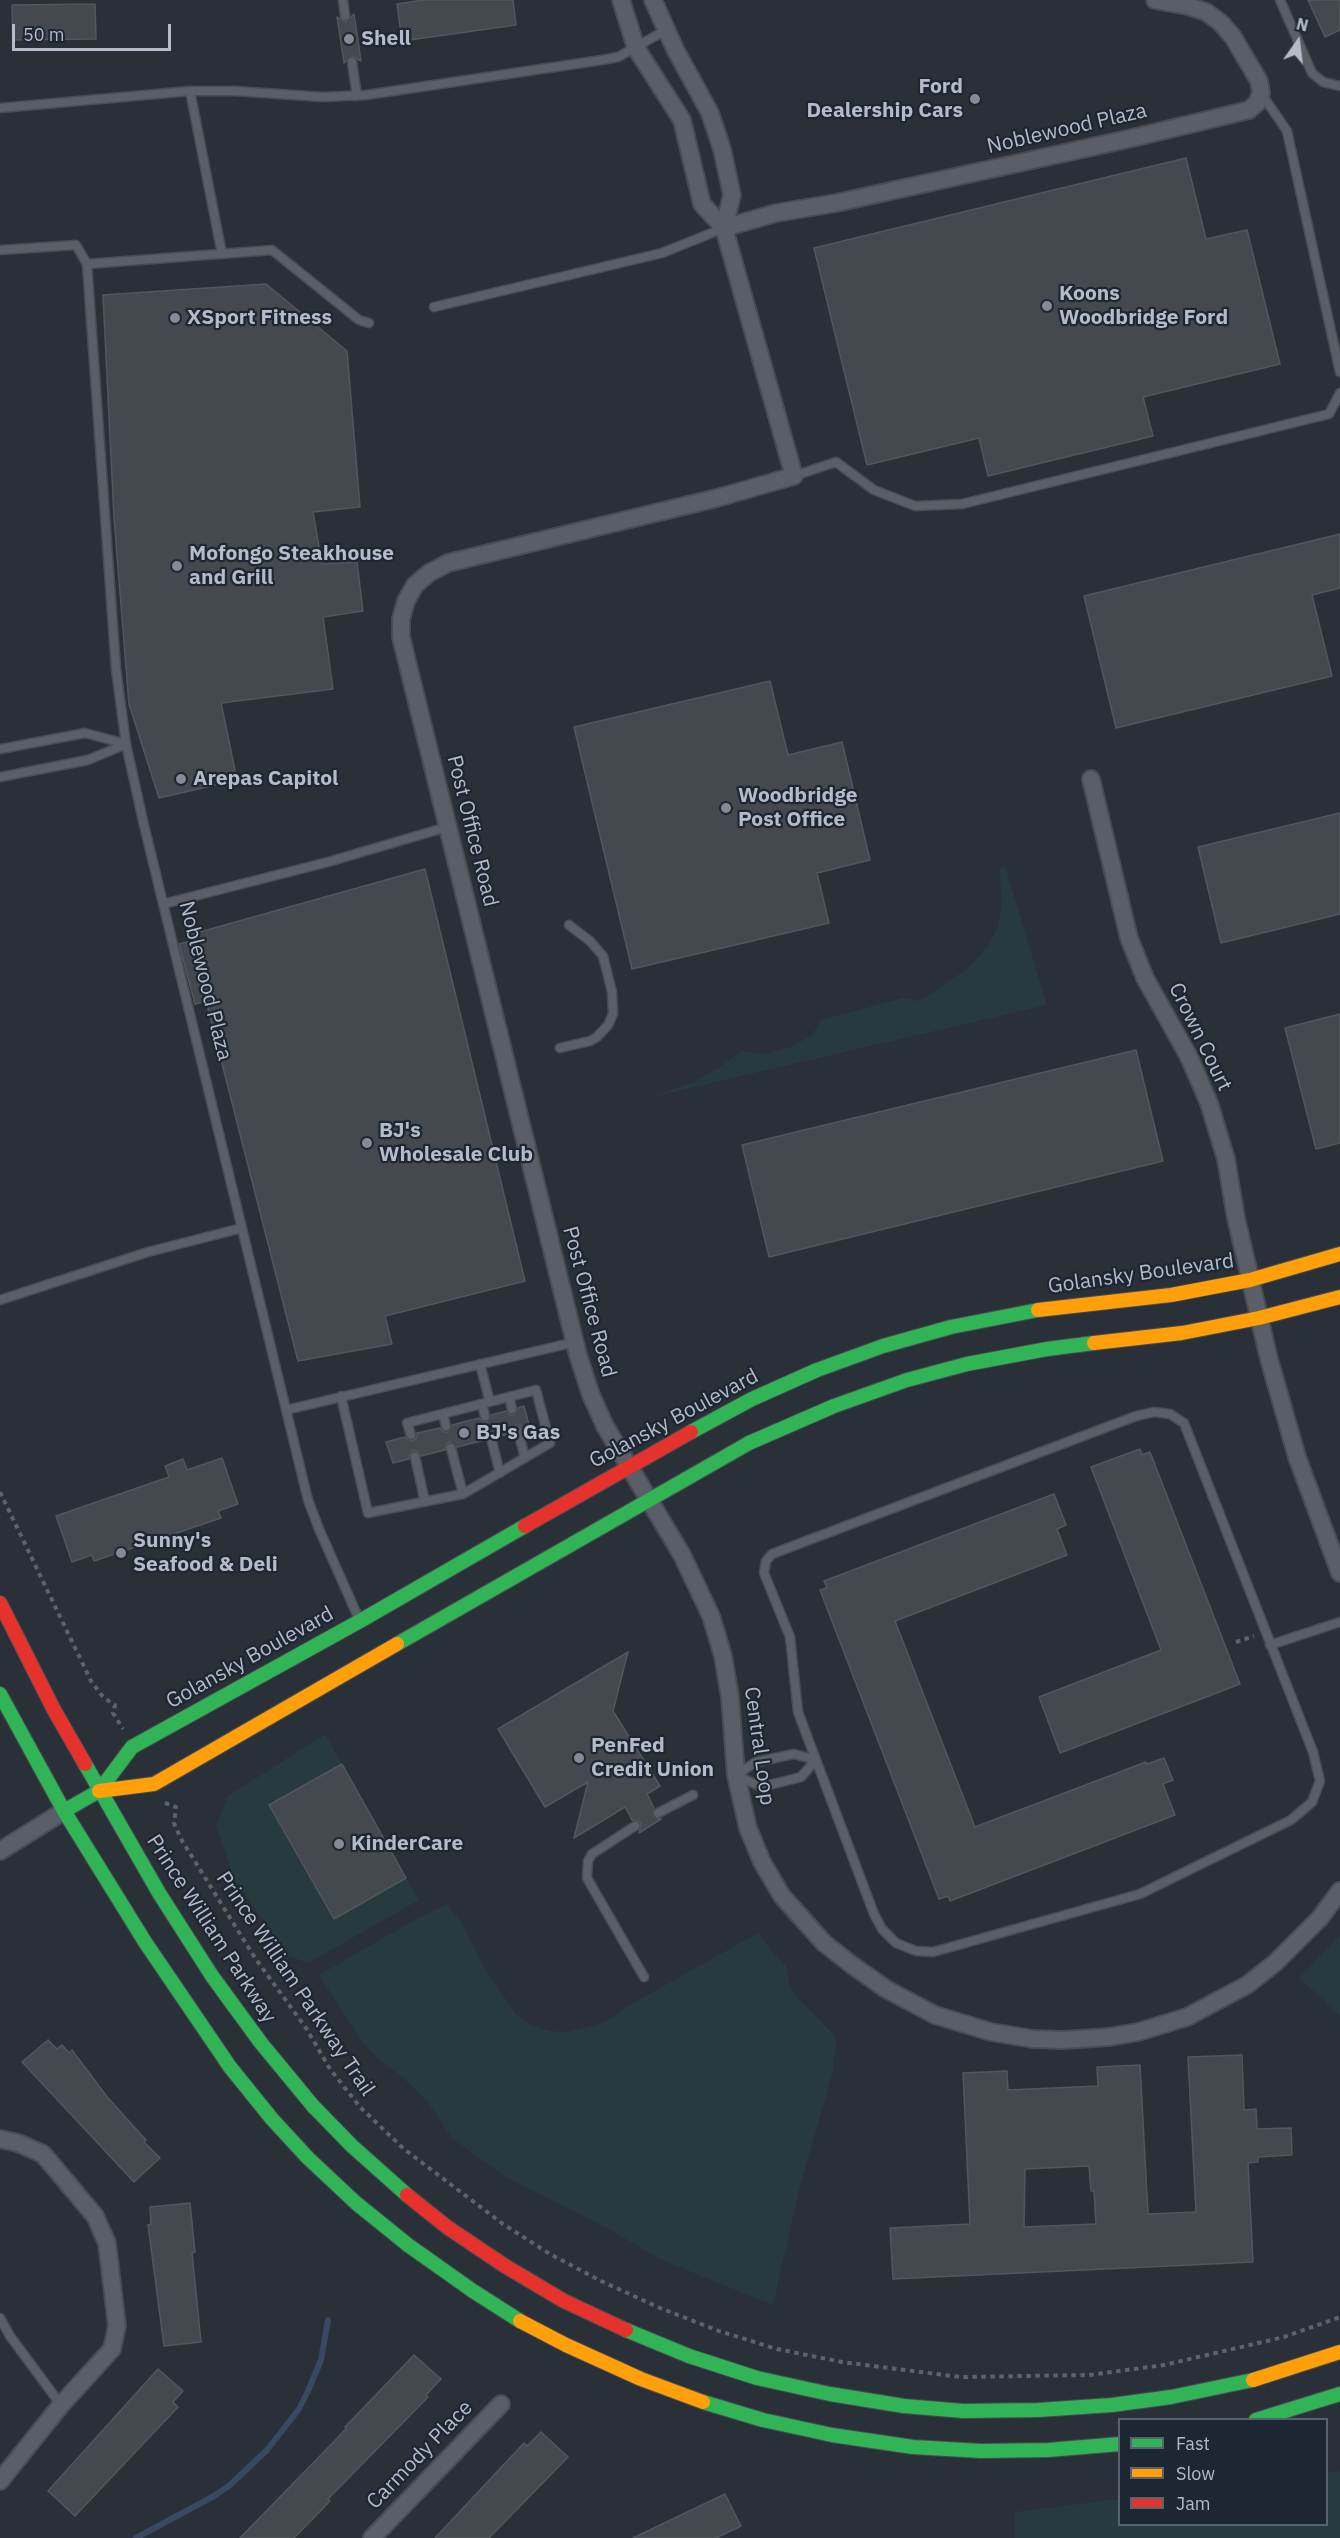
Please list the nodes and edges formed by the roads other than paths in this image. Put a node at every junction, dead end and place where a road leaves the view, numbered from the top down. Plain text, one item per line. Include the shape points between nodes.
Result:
1 (343, 0) edge
2 (621, 0) edge
3 (653, 0) edge
4 (1155, 0) edge
5 (1280, 0) edge
6 (345, 16) dead end
7 (666, 30) junction
8 (636, 48) junction
9 (352, 62) dead end
10 (1340, 86) edge
11 (190, 92) junction
12 (1261, 93) junction
13 (357, 96) junction
14 (0, 108) edge
15 (724, 228) junction
16 (0, 250) edge
17 (222, 254) junction
18 (87, 264) junction
19 (434, 307) dead end
20 (369, 324) dead end
21 (1340, 372) edge
22 (1340, 393) edge
23 (794, 476) junction
24 (126, 744) junction
25 (0, 749) edge
26 (0, 777) edge
27 (1091, 779) dead end
28 (447, 827) junction
29 (163, 904) junction
30 (569, 925) dead end
31 (560, 1048) dead end
32 (242, 1228) junction
33 (1340, 1254) edge
34 (1250, 1280) junction
35 (1340, 1297) edge
36 (0, 1300) edge
37 (1259, 1318) junction
38 (575, 1341) junction
39 (480, 1364) junction
40 (341, 1396) junction
41 (509, 1397) junction
42 (486, 1403) junction
43 (513, 1409) dead end
44 (286, 1410) junction
45 (443, 1414) junction
46 (485, 1416) dead end
47 (446, 1426) dead end
48 (518, 1431) dead end
49 (411, 1435) dead end
50 (491, 1438) dead end
51 (451, 1448) dead end
52 (415, 1457) dead end
53 (525, 1458) junction
54 (628, 1467) junction
55 (500, 1473) junction
56 (463, 1494) junction
57 (425, 1502) junction
58 (650, 1502) junction
59 (1340, 1573) edge
60 (0, 1603) edge
61 (360, 1621) junction
62 (1340, 1622) edge
63 (1270, 1645) junction
64 (0, 1695) edge
65 (816, 1760) junction
66 (736, 1775) junction
67 (99, 1791) junction
68 (693, 1795) dead end
69 (64, 1811) junction
70 (658, 1813) dead end
71 (636, 1826) dead end
72 (0, 1851) edge
73 (1340, 1891) edge
74 (644, 1977) dead end
75 (0, 2139) edge
76 (0, 2318) edge
77 (1340, 2352) edge
78 (1340, 2394) edge
79 (501, 2404) dead end
80 (61, 2405) junction
81 (1262, 2418) edge
82 (1118, 2444) edge
83 (0, 2481) edge
84 (372, 2538) edge

1 - 6 lane
2 - 8 street
3 - 7 street
4 - 12 street via 1188,6 1221,22 1259,81
5 - 10 lane via 1312,73 1323,82
7 - 8 lane
7 - 15 street via 710,113 722,149 732,195
8 - 13 lane via 602,60
8 - 15 street via 682,120 702,204
9 - 13 lane
11 - 13 lane
11 - 14 lane
11 - 17 lane
12 - 15 street, Noblewood Plaza via 1249,110 776,213
12 - 21 lane via 1287,131
15 - 19 lane via 662,253
15 - 23 street
16 - 18 lane via 76,245
17 - 18 lane
17 - 20 lane via 272,250
18 - 24 lane, Noblewood Plaza via 116,669
22 - 23 lane via 1329,414 962,504 915,506 874,490 836,462
23 - 28 street, Post Office Road via 448,563 415,585 401,619 401,637
24 - 25 lane via 85,733
24 - 26 lane via 88,760
24 - 29 lane, Noblewood Plaza
27 - 34 street, Crown Court via 1129,938 1145,978 1190,1058 1209,1103 1226,1160
28 - 29 lane
28 - 38 street, Post Office Road
29 - 32 lane, Noblewood Plaza
30 - 31 lane via 603,956 613,1014 597,1037
32 - 36 lane via 148,1252
32 - 44 lane, Noblewood Plaza
33 - 34 main road, Golansky Boulevard
34 - 37 street, Crown Court
34 - 54 main road, Golansky Boulevard via 1170,1295 1021,1312 883,1346 752,1398
35 - 37 main road, Golansky Boulevard
37 - 58 main road, Golansky Boulevard via 1182,1333 1047,1349 907,1380 749,1443
37 - 59 street, Crown Court via 1297,1457
38 - 39 lane
38 - 54 street, Post Office Road via 591,1395
39 - 40 lane
39 - 42 lane
40 - 44 lane
40 - 57 lane via 368,1513
41 - 42 lane
41 - 43 lane
41 - 53 lane via 536,1390 550,1443
42 - 45 lane
42 - 46 lane
44 - 61 lane, Noblewood Plaza via 318,1529
45 - 47 lane
45 - 49 lane via 407,1423
48 - 53 lane
50 - 55 lane
51 - 56 lane
52 - 57 lane
53 - 55 lane
54 - 58 street, Central Loop
54 - 61 main road, Golansky Boulevard
55 - 56 lane
56 - 57 lane
58 - 66 street, Central Loop via 693,1575 711,1616 730,1697
58 - 67 main road, Golansky Boulevard via 154,1784
60 - 67 main road, Prince William Parkway
61 - 67 main road, Golansky Boulevard via 132,1747
62 - 63 lane
63 - 65 lane via 1320,1781 1312,1802 1291,1820 1140,1894 933,1952 916,1951 896,1943 882,1929
63 - 65 lane via 1184,1423 1170,1414 1136,1416 772,1554 765,1561 764,1573 790,1637 798,1712
64 - 69 main road
65 - 66 lane via 794,1754 756,1762
65 - 66 lane via 801,1777 761,1788
66 - 73 street, Central Loop via 748,1827 762,1862 794,1912 824,1943 915,2006 958,2024 1012,2037 1109,2037 1187,2017 1247,1985 1275,1963 1320,1918
67 - 69 main road, Golansky Boulevard
67 - 77 main road, Prince William Parkway via 212,1976 261,2043 352,2146 447,2227 564,2301 613,2325 757,2378 904,2406 963,2410 1038,2410 1171,2397 1247,2382
68 - 70 lane
69 - 72 street
69 - 82 main road via 195,2019 272,2119 356,2203 408,2245 519,2320 673,2391 762,2420 832,2435 913,2447 981,2451
71 - 74 lane via 592,1854 587,1878
75 - 80 street via 32,2148 53,2163 95,2217 107,2243 117,2336 103,2361
76 - 80 lane
78 - 81 main road
79 - 84 street, Carmody Place
80 - 83 street

